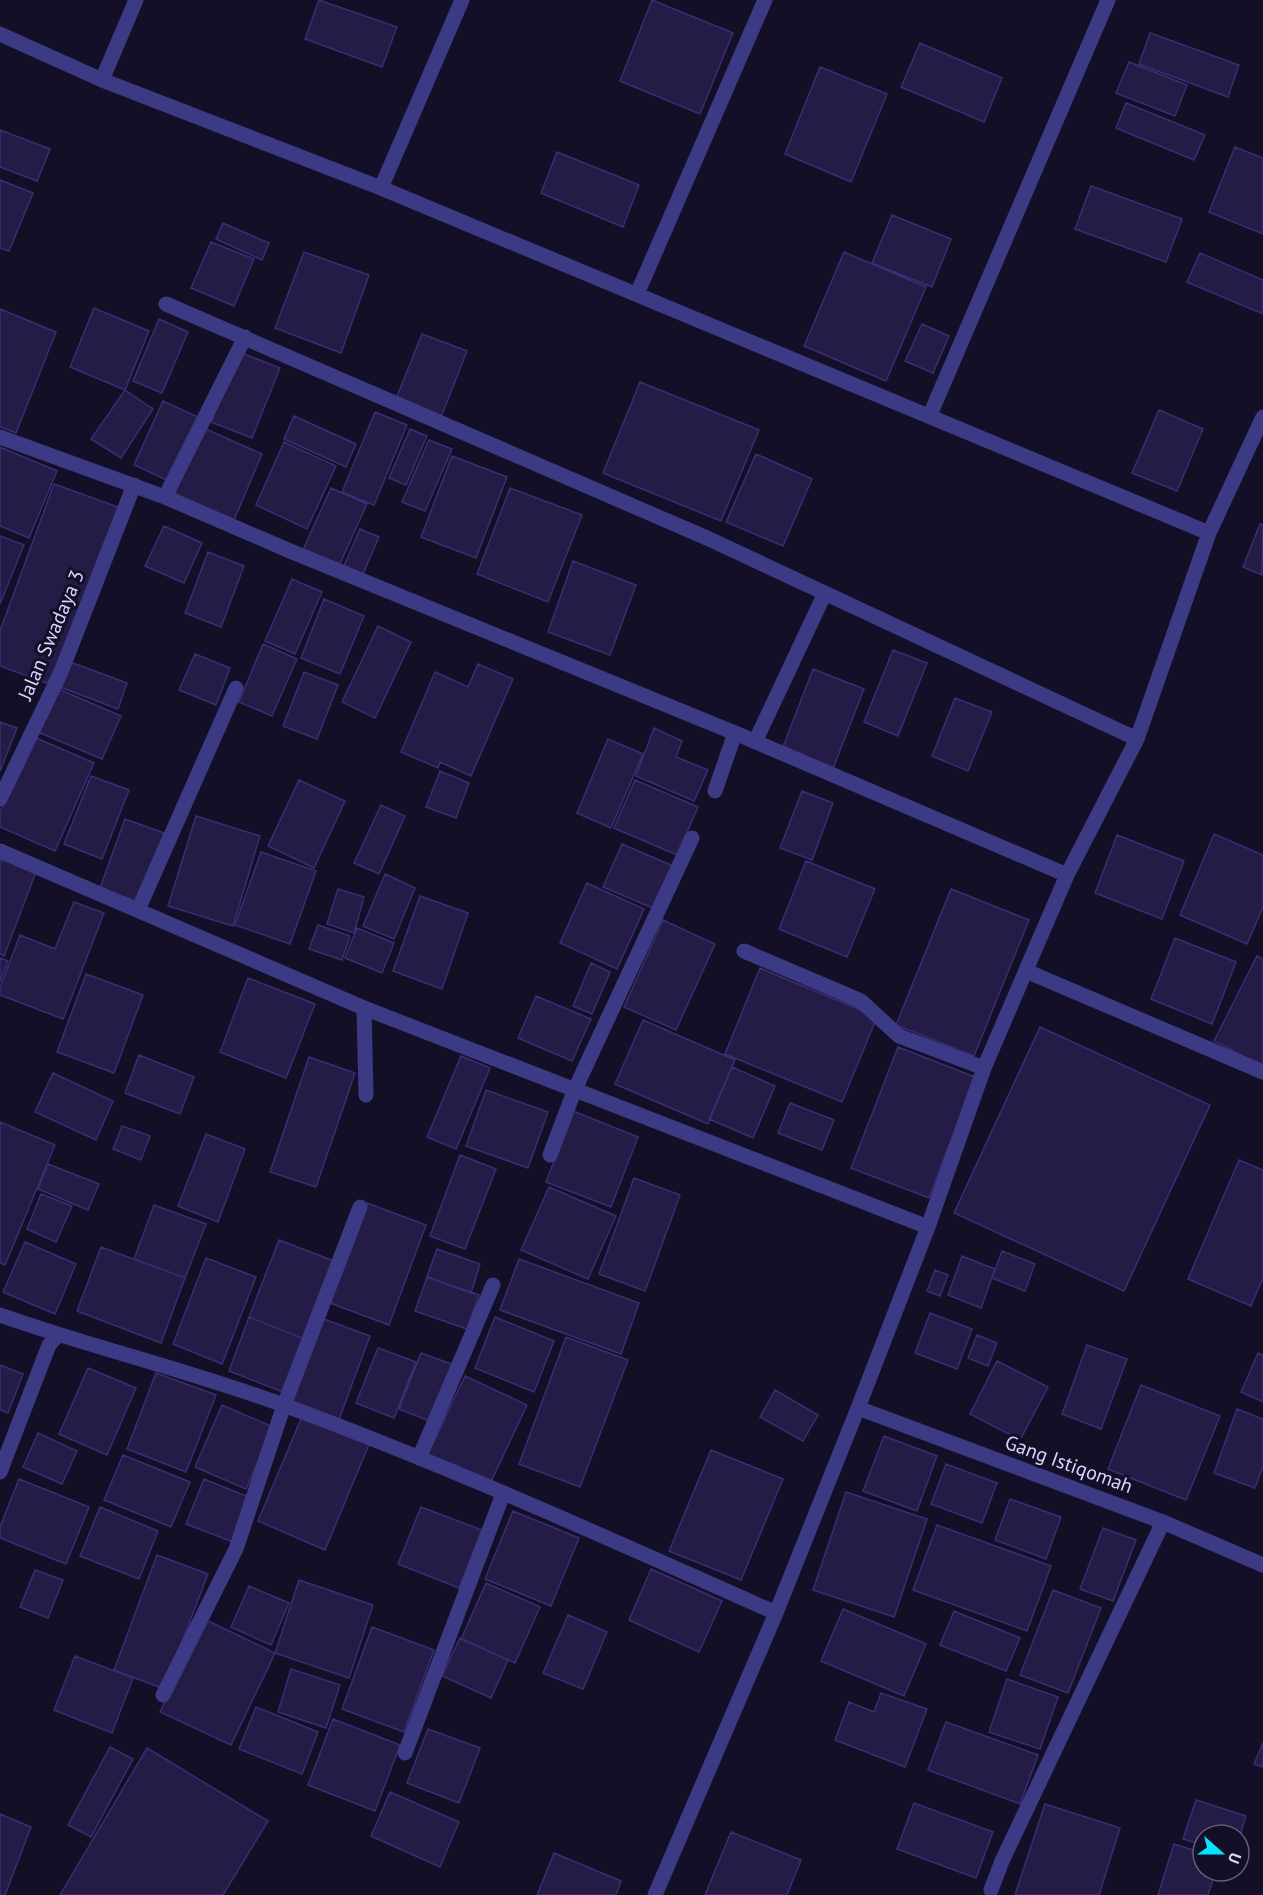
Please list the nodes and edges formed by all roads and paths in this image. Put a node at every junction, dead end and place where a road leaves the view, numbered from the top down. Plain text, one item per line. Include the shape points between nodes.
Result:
1 (136, 0) edge
2 (462, 0) edge
3 (765, 0) edge
4 (1108, 0) edge
5 (0, 34) edge
6 (102, 80) junction
7 (381, 188) junction
8 (637, 294) junction
9 (166, 304) dead end
10 (245, 337) junction
11 (930, 415) junction
12 (1263, 417) edge
13 (0, 437) edge
14 (134, 485) junction
15 (165, 497) junction
16 (1209, 533) junction
17 (825, 593) junction
18 (236, 688) dead end
19 (735, 733) junction
20 (1137, 739) junction
21 (755, 742) junction
22 (715, 791) dead end
23 (0, 799) edge
24 (692, 838) dead end
25 (0, 851) edge
26 (1067, 875) junction
27 (138, 910) junction
28 (744, 951) dead end
29 (1026, 971) junction
30 (364, 1008) junction
31 (984, 1068) junction
32 (1263, 1072) edge
33 (575, 1089) junction
34 (366, 1095) dead end
35 (550, 1155) dead end
36 (360, 1207) dead end
37 (928, 1227) junction
38 (493, 1286) dead end
39 (0, 1315) edge
40 (58, 1335) junction
41 (284, 1405) junction
42 (858, 1408) junction
43 (419, 1458) junction
44 (0, 1472) edge
45 (503, 1494) junction
46 (1163, 1521) junction
47 (1263, 1565) edge
48 (776, 1613) junction
49 (163, 1695) dead end
50 (405, 1753) dead end
51 (991, 1890) dead end
52 (655, 1895) edge

1 - 6 street
2 - 7 street
3 - 8 street
4 - 11 street
5 - 6 street
6 - 7 street
7 - 8 street
8 - 11 street
9 - 10 street
10 - 15 street
10 - 17 street
11 - 16 street
12 - 16 street
13 - 14 street
14 - 15 street
14 - 23 street, Jalan Swadaya 3 via 61,672
15 - 19 street
16 - 20 street
17 - 20 street
17 - 21 street
18 - 27 street
19 - 21 street
19 - 22 street
20 - 26 street
21 - 26 street
24 - 33 street
25 - 27 street
26 - 29 street
27 - 30 street
28 - 31 street via 861,1001 899,1035
29 - 31 street
29 - 32 street
30 - 33 street
30 - 34 street
31 - 37 street
33 - 35 street
33 - 37 street
36 - 41 street
37 - 42 street
38 - 43 street
39 - 40 street
40 - 41 street
40 - 44 street via 49,1345
41 - 43 street
41 - 49 street via 236,1549
42 - 46 street, Gang Istiqomah
42 - 48 street
43 - 45 street
45 - 48 street
45 - 50 street
46 - 47 street, Gang Istiqomah
46 - 51 street
48 - 52 street

